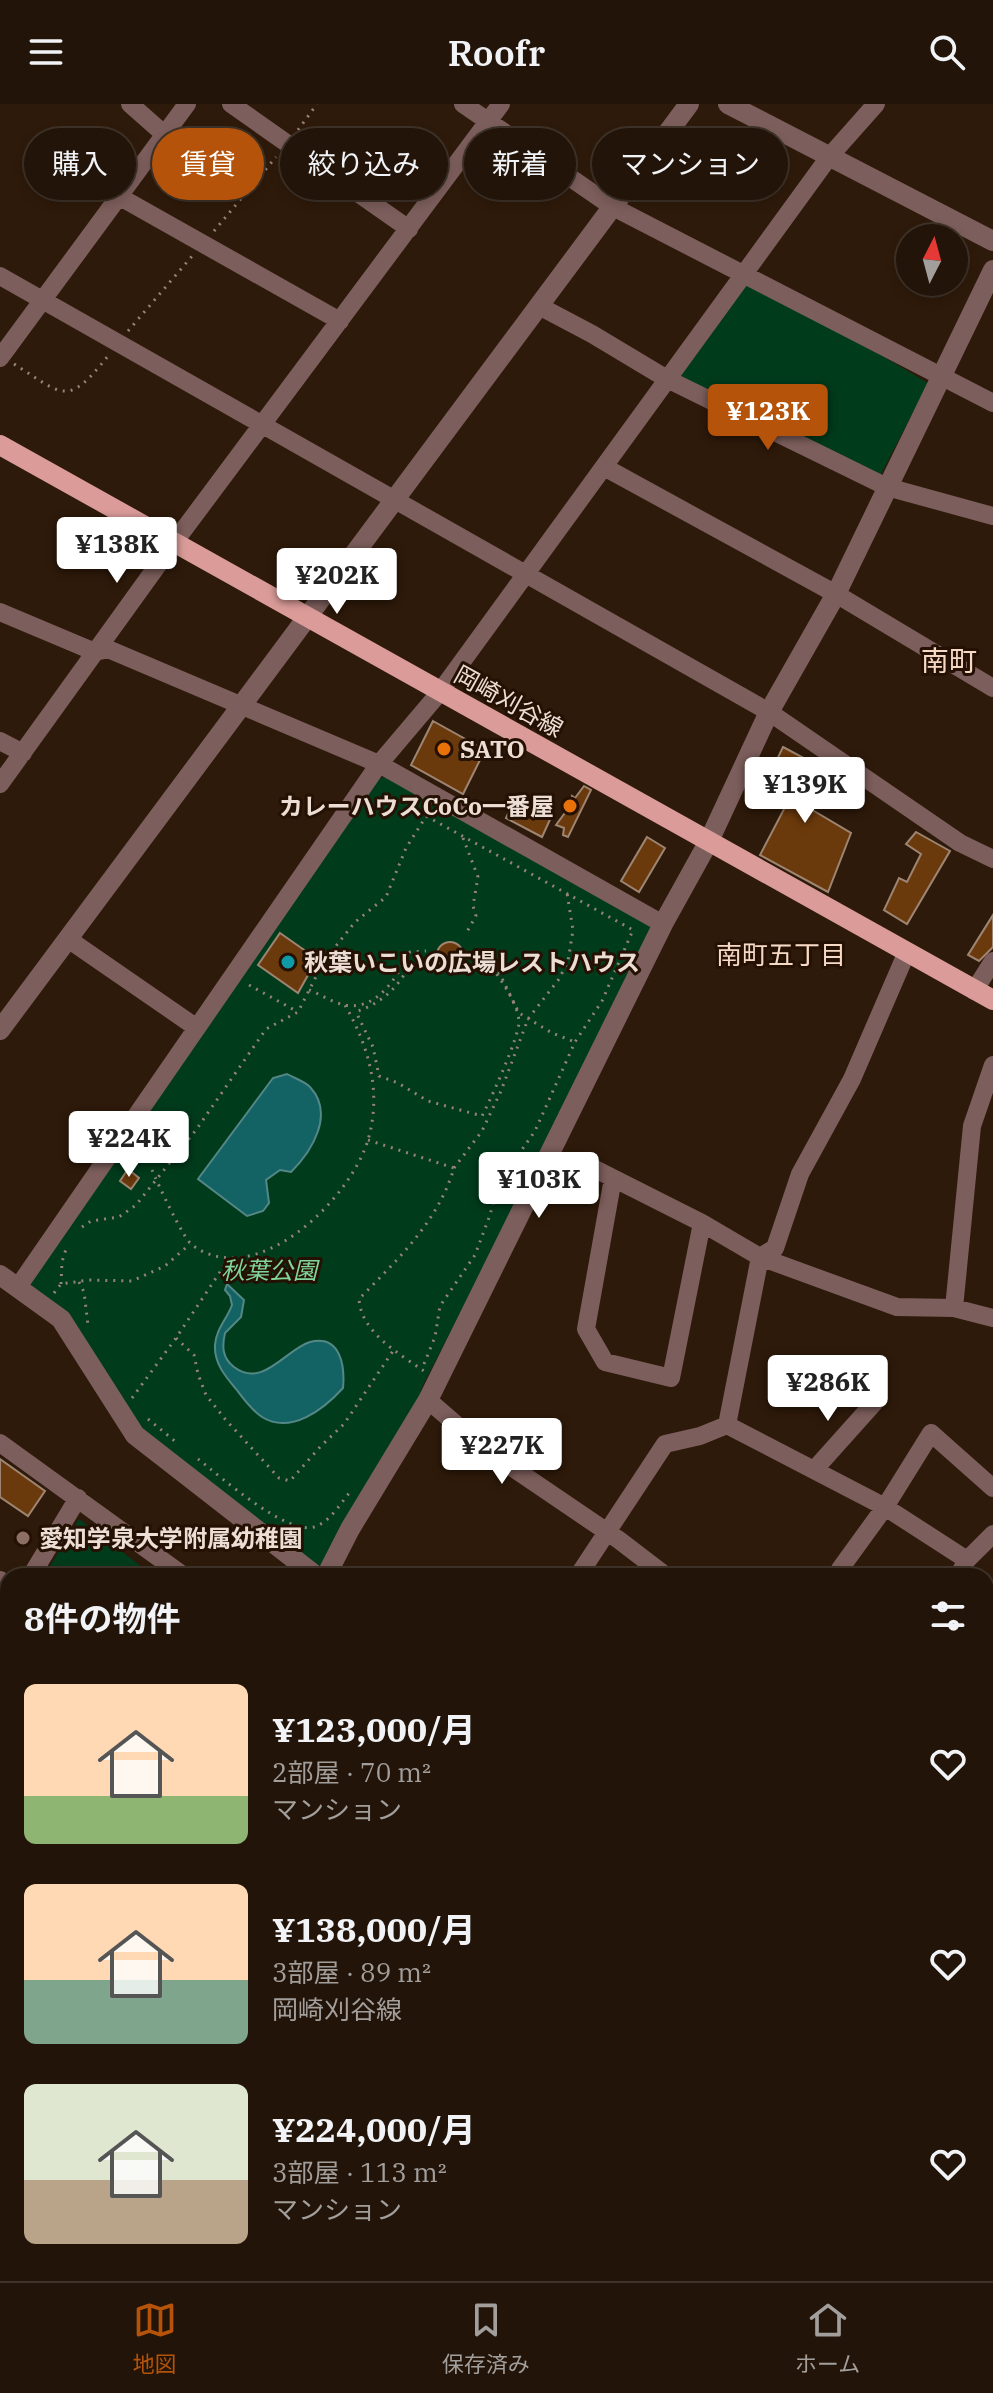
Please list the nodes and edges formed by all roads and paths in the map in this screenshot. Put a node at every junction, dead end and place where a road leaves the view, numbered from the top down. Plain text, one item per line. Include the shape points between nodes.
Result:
1 (130, 104) edge
2 (187, 104) edge
3 (231, 104) edge
4 (317, 104) edge
5 (463, 104) edge
6 (501, 104) edge
7 (689, 104) edge
8 (728, 104) edge
9 (876, 104) edge
10 (488, 122) junction
11 (157, 128) edge
12 (169, 128) edge
13 (299, 128) edge
14 (280, 138) edge
15 (152, 151) edge
16 (280, 152) edge
17 (829, 157) junction
18 (136, 174) edge
19 (118, 200) edge
20 (125, 200) edge
21 (368, 200) edge
22 (613, 207) junction
23 (409, 229) junction
24 (993, 241) edge
25 (202, 245) junction
26 (993, 270) edge
27 (744, 274) junction
28 (0, 276) edge
29 (42, 299) junction
30 (539, 306) junction
31 (340, 321) junction
32 (118, 343) junction
33 (1, 358) edge
34 (940, 375) junction
35 (667, 379) junction
36 (993, 403) edge
37 (262, 425) junction
38 (0, 445) edge
39 (604, 467) junction
40 (887, 487) junction
41 (396, 499) junction
42 (993, 516) edge
43 (173, 544) junction
44 (525, 575) junction
45 (836, 594) junction
46 (0, 612) edge
47 (308, 618) junction
48 (95, 652) junction
49 (993, 688) edge
50 (440, 692) junction
51 (242, 707) junction
52 (769, 712) junction
53 (0, 741) edge
54 (23, 753) junction
55 (379, 764) junction
56 (0, 784) edge
57 (440, 797) junction
58 (426, 816) junction
59 (462, 836) junction
60 (709, 841) junction
61 (993, 859) edge
62 (567, 894) junction
63 (663, 924) junction
64 (465, 935) dead end
65 (68, 939) junction
66 (426, 951) dead end
67 (906, 954) junction
68 (427, 959) dead end
69 (993, 961) edge
70 (233, 976) junction
71 (309, 990) junction
72 (974, 991) junction
73 (993, 1000) edge
74 (345, 1005) junction
75 (298, 1012) junction
76 (528, 1019) junction
77 (197, 1028) junction
78 (0, 1030) edge
79 (575, 1042) junction
80 (993, 1065) edge
81 (368, 1140) junction
82 (591, 1167) dead end
83 (454, 1168) junction
84 (152, 1170) dead end
85 (156, 1178) junction
86 (613, 1178) junction
87 (702, 1223) junction
88 (79, 1229) dead end
89 (73, 1239) dead end
90 (190, 1244) junction
91 (760, 1257) junction
92 (228, 1260) junction
93 (0, 1275) edge
94 (79, 1282) junction
95 (61, 1284) junction
96 (18, 1287) junction
97 (44, 1306) junction
98 (954, 1308) junction
99 (993, 1318) edge
100 (93, 1337) dead end
101 (176, 1338) junction
102 (395, 1348) junction
103 (430, 1374) junction
104 (428, 1400) junction
105 (874, 1403) dead end
106 (126, 1404) junction
107 (140, 1408) dead end
108 (148, 1419) dead end
109 (727, 1425) junction
110 (0, 1443) edge
111 (177, 1443) dead end
112 (187, 1451) dead end
113 (814, 1470) junction
114 (356, 1483) dead end
115 (993, 1488) edge
116 (78, 1498) junction
117 (885, 1507) junction
118 (606, 1532) junction
119 (993, 1534) edge
120 (36, 1568) edge
121 (173, 1568) edge
122 (306, 1568) edge
123 (330, 1568) edge
124 (583, 1568) edge
125 (655, 1568) edge
126 (841, 1568) edge
127 (962, 1568) edge

1 - 11 street
2 - 12 street
3 - 14 street
4 - 13 path
5 - 10 street
6 - 10 street
7 - 22 street
8 - 17 street
9 - 17 street
10 - 22 street
10 - 23 street
15 - 18 street
16 - 25 path
17 - 24 street
17 - 27 street
19 - 29 street
20 - 25 street
21 - 23 street
22 - 27 street
22 - 30 street
23 - 31 street
25 - 31 street
25 - 32 path
26 - 34 street
27 - 34 street
27 - 35 street
28 - 29 street
29 - 32 street
29 - 33 street
30 - 35 street
30 - 41 street
31 - 37 street
32 - 33 path via 75,390 55,389
32 - 37 street
34 - 36 street
34 - 40 street
35 - 39 street
35 - 40 street
37 - 41 street
37 - 43 street
38 - 43 main road, 岡崎刈谷線
39 - 44 street
39 - 45 street
40 - 42 street
40 - 45 street
41 - 44 street
41 - 47 street
43 - 47 main road, 岡崎刈谷線
43 - 48 street
44 - 50 street
44 - 52 street
45 - 49 street
45 - 52 street
46 - 48 street
47 - 50 main road, 岡崎刈谷線
47 - 51 street
48 - 51 street via 108,649
48 - 54 street
50 - 55 street
50 - 60 main road, 岡崎刈谷線
51 - 55 street
51 - 65 street
52 - 60 street
52 - 61 street via 960,843
53 - 54 street
54 - 56 street
55 - 57 street
55 - 70 street
57 - 58 path
57 - 63 street
58 - 59 path
58 - 71 path via 386,897 355,922
59 - 62 path
59 - 64 path via 478,877 476,916
60 - 63 street
60 - 67 main road, 岡崎刈谷線
62 - 76 path via 573,930 568,961
62 - 79 path via 633,930 602,1001
63 - 103 street
65 - 77 street
65 - 78 street
66 - 74 path via 410,952 393,984 382,993 365,1003
67 - 72 main road, 岡崎刈谷線
67 - 91 street via 852,1079 800,1174 775,1248
68 - 76 path via 412,961 393,990 376,1005 358,1011 379,1076 428,1101 482,1116 519,1023 491,965 473,961 494,962 519,1013
69 - 72 street
70 - 75 path
70 - 77 street
71 - 74 path
71 - 75 path
72 - 73 main road, 岡崎刈谷線
74 - 81 path via 371,1062
75 - 85 path via 266,1029
76 - 79 path
76 - 83 path via 482,1131
77 - 96 street
79 - 103 path via 535,1131 498,1184 475,1255 440,1306
80 - 98 street via 972,1126
81 - 83 path
81 - 92 path via 343,1188 304,1228 274,1247
82 - 86 street
83 - 102 path via 447,1191 412,1245 359,1299 360,1314 373,1332
84 - 85 path
85 - 88 path via 136,1205 119,1217 91,1221
85 - 90 path
86 - 87 street
86 - 87 street via 586,1329 605,1362 671,1378
87 - 91 street
89 - 95 path via 62,1262
90 - 92 path
90 - 94 path via 147,1276
91 - 98 street via 897,1307
91 - 109 street
92 - 101 path
93 - 96 street
94 - 95 path
94 - 100 path
95 - 97 path
96 - 97 street
97 - 106 street via 61,1319
98 - 99 street
101 - 102 path via 194,1355 206,1395 225,1419 279,1478 290,1481 344,1424
101 - 106 path
102 - 103 path
103 - 104 street
104 - 118 street via 482,1447
104 - 123 street
105 - 113 street
106 - 107 path
106 - 122 street via 135,1435
108 - 111 path
109 - 113 street
109 - 118 street via 665,1444
110 - 116 street
112 - 114 path via 296,1527 315,1527 331,1516
113 - 117 street
115 - 117 street via 931,1433
116 - 120 street
116 - 121 street
117 - 126 street
117 - 127 street
118 - 124 street
118 - 125 street
119 - 127 street

